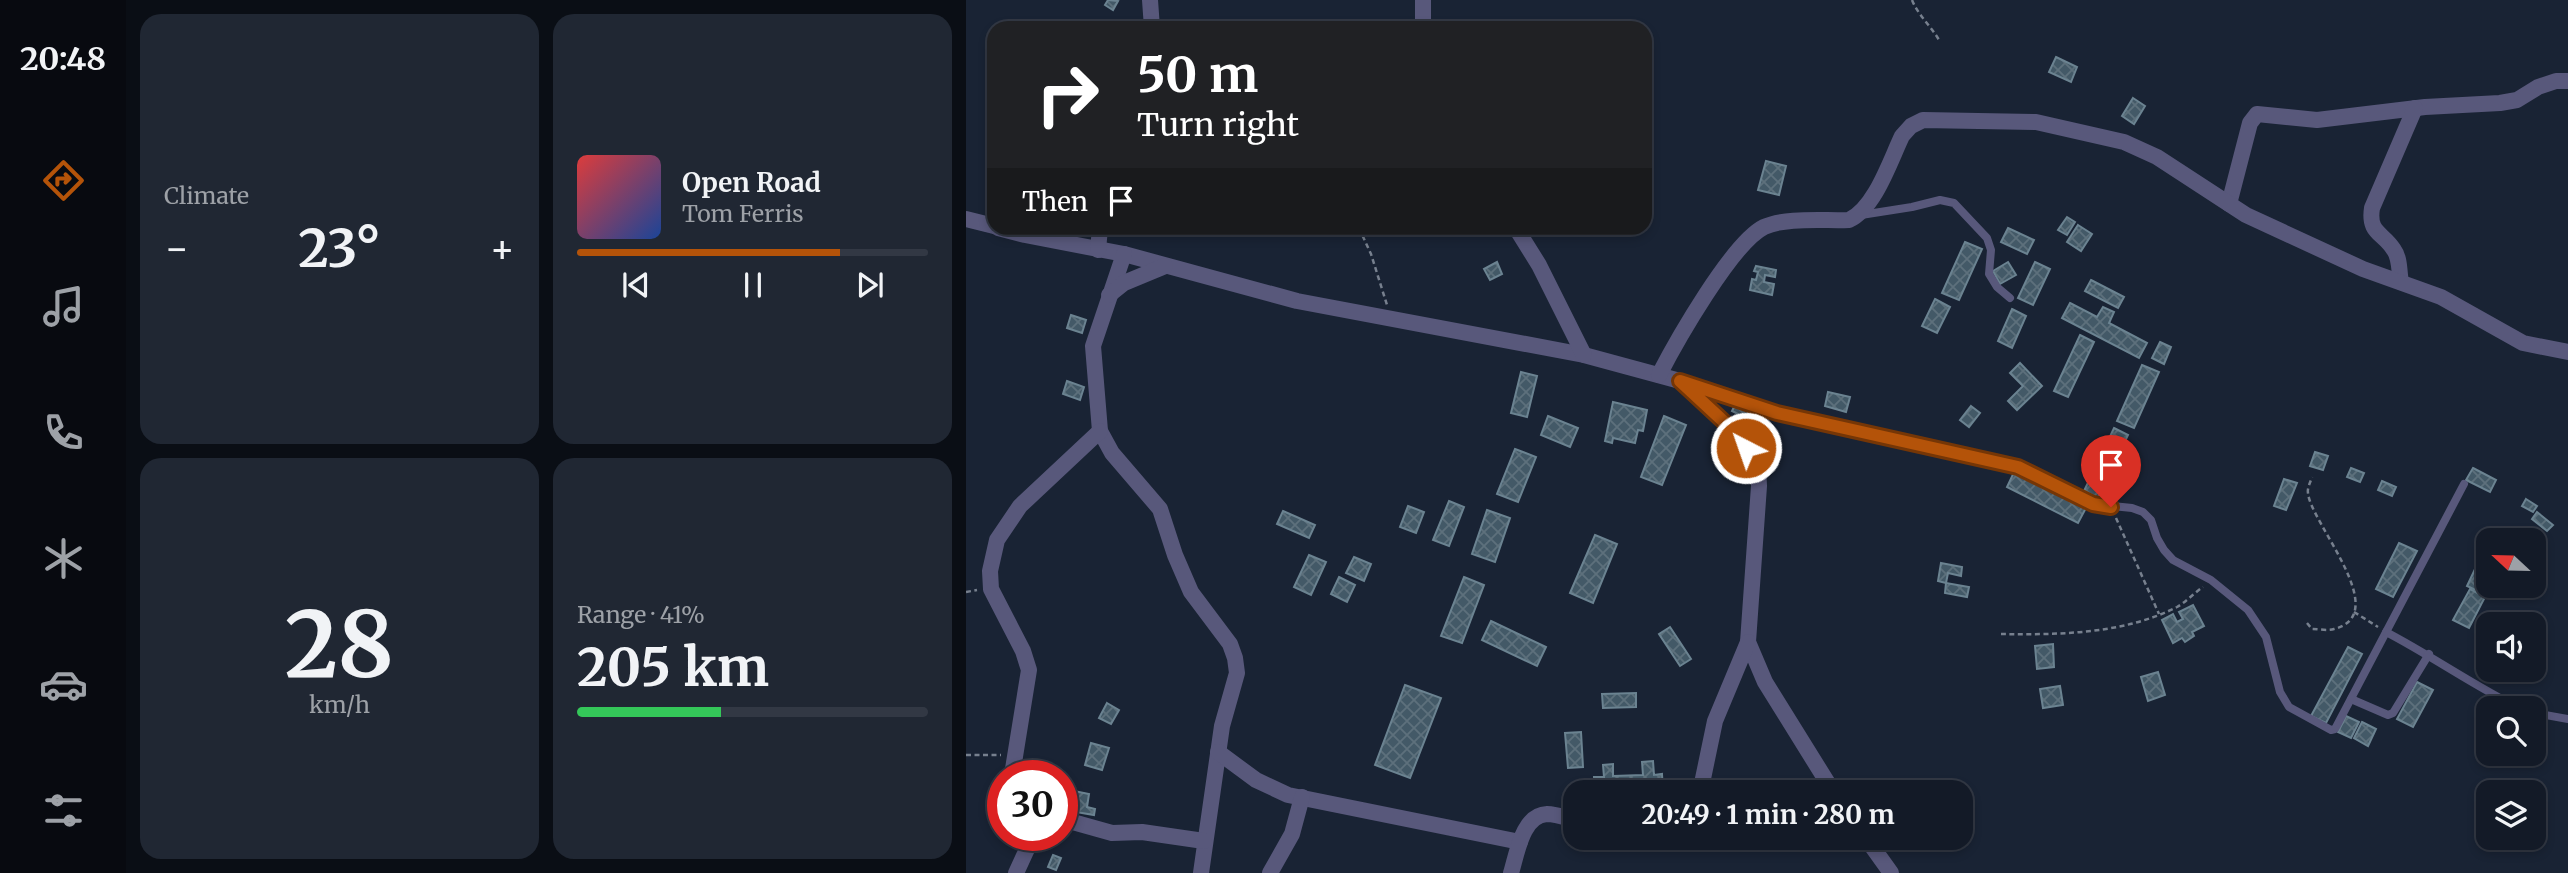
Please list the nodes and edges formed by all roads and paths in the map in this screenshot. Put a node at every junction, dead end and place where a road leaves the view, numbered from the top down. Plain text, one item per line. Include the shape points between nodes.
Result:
1 (1150, 0) edge
2 (1423, 0) edge
3 (1912, 0) edge
4 (1152, 21) edge
5 (1423, 21) edge
6 (1940, 40) dead end
7 (2568, 80) edge
8 (2415, 108) junction
9 (2228, 204) junction
10 (1858, 216) junction
11 (966, 219) edge
12 (987, 225) edge
13 (1031, 235) edge
14 (1099, 235) edge
15 (1362, 235) edge
16 (1520, 235) edge
17 (1098, 250) junction
18 (1124, 254) junction
19 (1165, 266) junction
20 (2400, 282) junction
21 (1110, 295) junction
22 (2010, 298) dead end
23 (1390, 318) junction
24 (2568, 352) edge
25 (1584, 355) junction
26 (1659, 375) junction
27 (1680, 381) junction
28 (1100, 431) junction
29 (2312, 477) dead end
30 (2464, 484) dead end
31 (2111, 507) junction
32 (2211, 580) junction
33 (2354, 612) junction
34 (2159, 614) junction
35 (2307, 623) dead end
36 (2386, 632) junction
37 (2001, 634) dead end
38 (1748, 642) junction
39 (2428, 654) junction
40 (2497, 696) edge
41 (2351, 699) junction
42 (2546, 715) edge
43 (2568, 719) edge
44 (1218, 752) junction
45 (966, 755) edge
46 (1015, 756) junction
47 (1014, 760) edge
48 (1703, 780) edge
49 (1826, 780) edge
50 (1302, 797) junction
51 (1563, 817) edge
52 (1078, 823) edge
53 (1204, 841) junction
54 (1520, 842) junction
55 (1875, 850) edge
56 (1026, 851) edge
57 (1016, 873) edge
58 (1201, 873) edge
59 (1270, 873) edge
60 (1511, 873) edge
61 (1891, 873) edge

1 - 4 street
2 - 5 street
3 - 6 path
7 - 8 street via 2538,88 2517,100
8 - 9 street via 2317,120 2257,114 2250,122
8 - 20 street via 2370,219 2397,254
9 - 10 street via 2157,157 2124,142 2036,122 1923,120 1902,136
9 - 20 street
10 - 22 lane via 1940,200 1954,203 1987,238 1989,274
10 - 26 street via 1781,223 1764,227 1745,241 1680,335
11 - 12 street
13 - 17 street
14 - 17 street
15 - 23 path
16 - 25 street
17 - 18 street
18 - 19 street
18 - 21 street
19 - 21 street via 1124,283
19 - 23 street via 1297,301
20 - 24 street via 2441,297 2523,342
21 - 28 street via 1093,346
23 - 25 street
25 - 26 street
26 - 27 street
27 - 31 lane via 1777,413 2018,467 2093,504
27 - 38 street via 1735,432 1758,464
28 - 44 street via 1112,453 1160,509 1191,592 1230,644 1237,673
28 - 46 street via 1020,506 997,540 991,589 1029,670
29 - 33 path via 2308,492 2356,595
30 - 36 lane
31 - 32 lane via 2143,512 2173,560
31 - 34 path
32 - 34 path via 2179,606
32 - 41 lane via 2248,610 2266,637 2280,692 2289,706 2331,730
33 - 35 path via 2349,621 2334,629 2312,629
33 - 36 path
34 - 37 path via 2094,630
36 - 39 lane
36 - 41 lane
38 - 48 street via 1715,721
38 - 49 street via 1765,682
39 - 40 lane
39 - 41 lane via 2388,716
42 - 43 lane
44 - 50 street via 1256,780
44 - 53 street
45 - 46 path
46 - 47 street
50 - 54 street
50 - 59 street via 1292,834
51 - 54 street via 1538,817
52 - 53 street via 1112,833 1142,832
53 - 58 street
54 - 60 street
55 - 61 street
56 - 57 street

